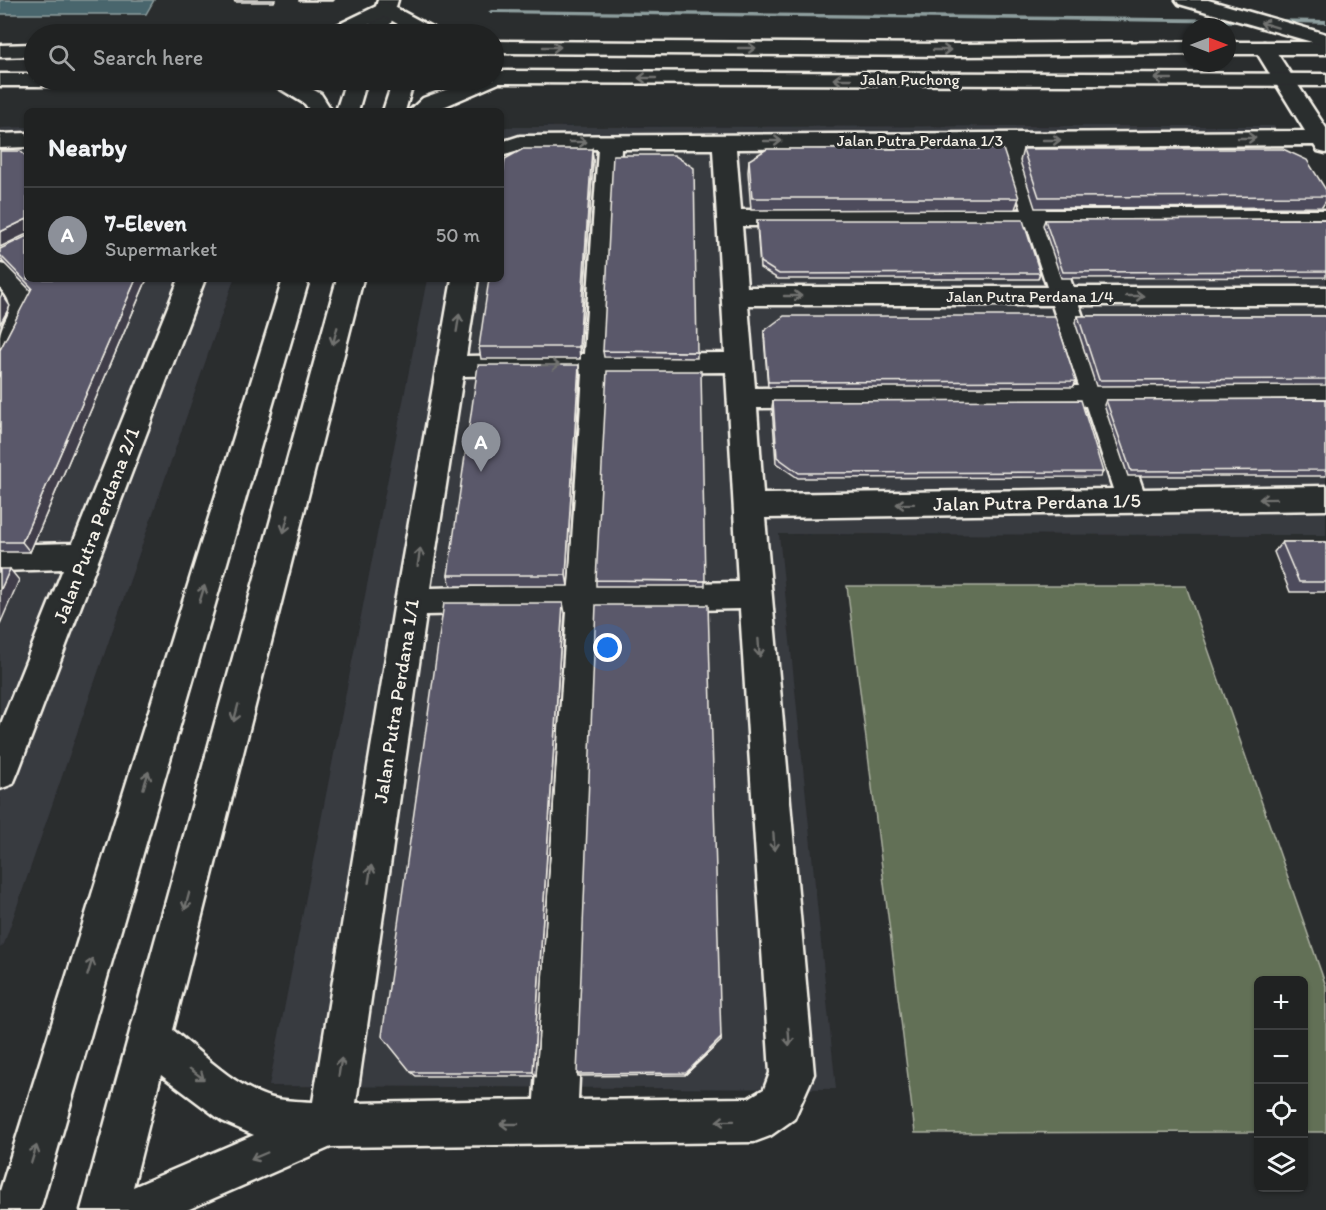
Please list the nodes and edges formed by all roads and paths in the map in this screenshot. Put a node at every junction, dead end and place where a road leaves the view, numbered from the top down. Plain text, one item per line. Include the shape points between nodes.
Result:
1 (1186, 0) edge
2 (1249, 0) edge
3 (385, 20) edge
4 (1326, 20) edge
5 (357, 24) edge
6 (1326, 40) edge
7 (504, 47) edge
8 (1182, 48) edge
9 (1236, 48) edge
10 (1264, 48) junction
11 (1326, 48) edge
12 (24, 50) edge
13 (0, 51) edge
14 (504, 78) edge
15 (0, 80) edge
16 (24, 80) edge
17 (1284, 80) junction
18 (1326, 80) edge
19 (298, 90) edge
20 (353, 90) edge
21 (400, 90) edge
22 (464, 90) edge
23 (319, 108) edge
24 (348, 108) edge
25 (395, 108) edge
26 (425, 108) edge
27 (24, 140) edge
28 (1010, 140) junction
29 (0, 141) edge
30 (610, 142) junction
31 (724, 142) junction
32 (1323, 142) edge
33 (510, 146) edge
34 (1036, 216) junction
35 (729, 218) junction
36 (1326, 218) edge
37 (3, 262) edge
38 (191, 282) edge
39 (295, 282) edge
40 (349, 282) edge
41 (464, 282) edge
42 (734, 297) junction
43 (1064, 297) junction
44 (1326, 297) edge
45 (739, 363) junction
46 (0, 364) edge
47 (598, 364) junction
48 (450, 366) junction
49 (1326, 395) edge
50 (1097, 396) junction
51 (741, 398) junction
52 (1326, 498) edge
53 (1132, 501) junction
54 (749, 506) junction
55 (84, 556) junction
56 (0, 558) edge
57 (755, 595) junction
58 (585, 599) junction
59 (411, 602) junction
60 (0, 772) edge
61 (150, 1039) junction
62 (555, 1124) junction
63 (332, 1125) junction
64 (17, 1210) edge
65 (104, 1210) edge
66 (134, 1210) edge

6 -> 1 main road
2 - 4 main road
3 - 5 main road
7 -> 8 main road, Jalan Puchong
9 - 10 main road
10 - 11 main road
10 - 17 main road
12 - 13 main road
17 -> 14 main road, Jalan Puchong
15 - 16 main road
17 - 18 main road, Jalan Puchong
17 - 32 main road
19 - 23 main road
20 - 24 main road
21 - 25 main road
22 - 26 main road
27 - 29 main road
31 -> 28 main road, Jalan Putra Perdana 1/3
28 -> 32 main road, Jalan Putra Perdana 1/3
28 - 34 main road
30 - 31 main road, Jalan Putra Perdana 1/3
33 -> 30 main road, Jalan Putra Perdana 1/3
30 - 47 main road
31 - 35 main road
34 - 35 main road
34 - 36 main road
34 - 43 main road
35 - 42 main road
37 - 46 main road via 21,295 24,312
38 - 55 main road, Jalan Putra Perdana 2/1
64 -> 39 main road
40 -> 61 main road
48 -> 41 main road, Jalan Putra Perdana 1/1
42 -> 43 main road, Jalan Putra Perdana 1/4
42 - 45 main road
43 -> 44 main road, Jalan Putra Perdana 1/4
43 - 50 main road
45 - 47 main road
45 - 51 main road
48 -> 47 main road
47 - 58 main road
59 -> 48 main road, Jalan Putra Perdana 1/1
49 - 50 main road
50 - 51 main road
50 - 53 main road
51 - 54 main road
52 -> 53 main road, Jalan Putra Perdana 1/5
53 -> 54 main road, Jalan Putra Perdana 1/5
54 - 57 main road
55 - 56 main road
55 - 60 main road, Jalan Putra Perdana 2/1
57 - 58 main road
57 -> 62 main road via 792,1074 778,1104 754,1120
58 - 59 main road
58 - 62 main road
63 -> 59 main road, Jalan Putra Perdana 1/1
61 -> 63 main road via 242,1107 266,1118
61 - 65 main road
62 -> 63 main road
63 -> 66 main road

